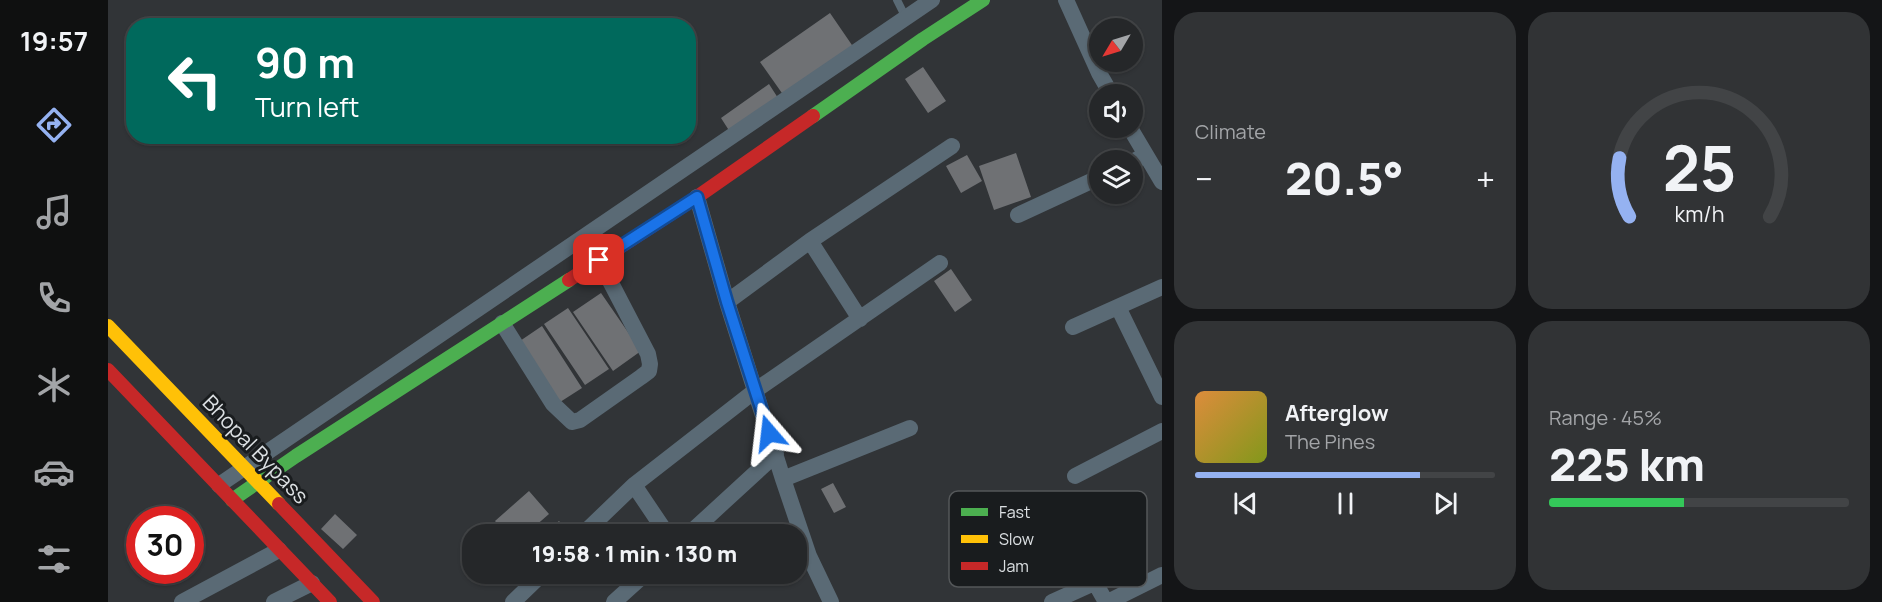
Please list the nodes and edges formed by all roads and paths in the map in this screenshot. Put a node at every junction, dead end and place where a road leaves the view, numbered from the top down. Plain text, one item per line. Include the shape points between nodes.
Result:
1 (897, 0) edge
2 (932, 0) edge
3 (983, 0) edge
4 (1066, 0) edge
5 (906, 18) junction
6 (1105, 84) edge
7 (952, 146) dead end
8 (1143, 162) edge
9 (1089, 182) edge
10 (1162, 182) edge
11 (697, 197) junction
12 (1018, 215) dead end
13 (810, 241) junction
14 (599, 260) junction
15 (940, 263) dead end
16 (1162, 288) edge
17 (727, 302) junction
18 (1118, 308) junction
19 (860, 319) junction
20 (502, 323) junction
21 (108, 326) edge
22 (1073, 327) dead end
23 (108, 370) edge
24 (756, 390) junction
25 (1162, 397) edge
26 (910, 428) dead end
27 (1162, 431) edge
28 (776, 454) junction
29 (246, 468) junction
30 (1076, 476) dead end
31 (783, 479) junction
32 (259, 483) junction
33 (219, 485) junction
34 (634, 485) junction
35 (232, 500) junction
36 (593, 524) edge
37 (661, 524) edge
38 (700, 524) edge
39 (279, 550) junction
40 (1162, 575) edge
41 (1147, 582) edge
42 (312, 583) junction
43 (532, 584) edge
44 (634, 584) edge
45 (1085, 587) edge
46 (1097, 587) edge
47 (1138, 587) edge
48 (182, 602) edge
49 (274, 602) edge
50 (330, 602) edge
51 (373, 602) edge
52 (513, 602) edge
53 (614, 602) edge
54 (831, 602) edge
55 (1052, 602) edge
56 (1107, 602) edge

1 - 5 lane
2 - 5 street
3 - 11 street
4 - 6 street
5 - 29 street
7 - 13 street
8 - 10 street
9 - 12 street
11 - 14 street
11 - 17 street
13 - 17 street
13 - 19 street
14 - 20 street
14 - 20 street via 650,364 641,377 580,420 572,422 558,411
15 - 19 street
16 - 18 street
17 - 24 street
18 - 22 street
18 - 25 street
19 - 24 street
20 - 32 street
21 - 29 street, Bhopal Bypass
23 - 33 street
24 - 28 street
24 - 34 street
26 - 31 street
27 - 30 street
28 - 31 street
28 - 38 street
29 - 32 street, Bhopal Bypass
29 - 33 street
31 - 54 street via 809,556
32 - 35 street
32 - 51 street, Bhopal Bypass
33 - 35 street
34 - 36 street
34 - 37 street
35 - 39 street
39 - 42 street
39 - 48 street
40 - 41 street
42 - 49 street
42 - 50 street
43 - 52 street
44 - 53 street
45 - 55 street
46 - 56 street
47 - 56 street

